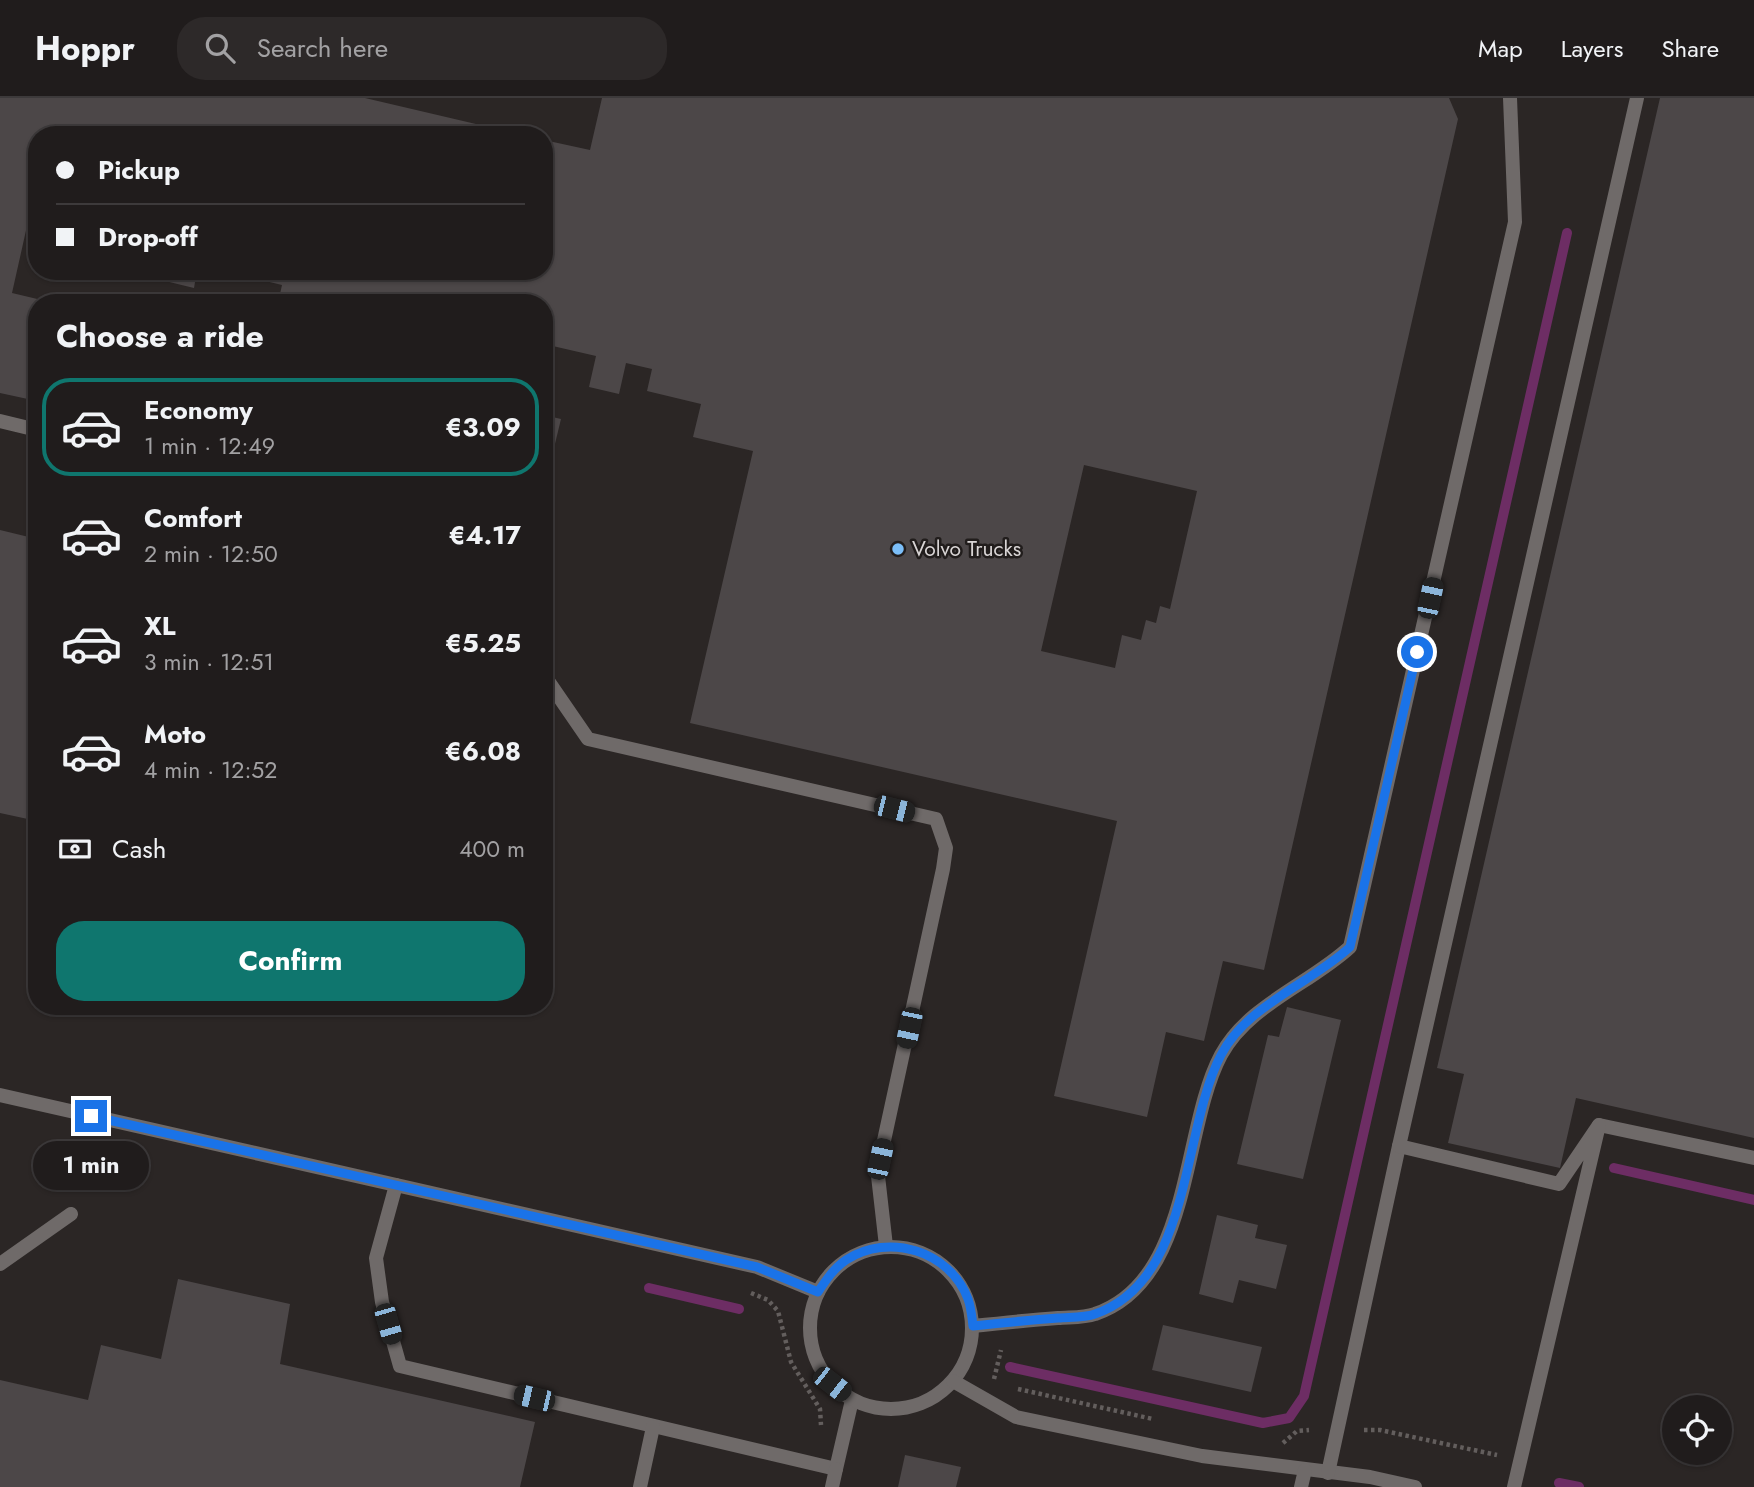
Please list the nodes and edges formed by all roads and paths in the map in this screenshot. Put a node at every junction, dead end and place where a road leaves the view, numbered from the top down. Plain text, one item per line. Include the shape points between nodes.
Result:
1 (1637, 98) edge
2 (1513, 100) edge
3 (0, 421) edge
4 (28, 428) edge
5 (553, 688) edge
6 (0, 1095) edge
7 (1599, 1125) junction
8 (1399, 1146) junction
9 (1754, 1158) edge
10 (396, 1185) junction
11 (71, 1214) dead end
12 (886, 1246) junction
13 (0, 1264) edge
14 (818, 1292) junction
15 (751, 1293) dead end
16 (973, 1326) junction
17 (1001, 1350) dead end
18 (953, 1381) junction
19 (993, 1384) dead end
20 (1007, 1387) dead end
21 (852, 1399) junction
22 (1155, 1420) dead end
23 (653, 1427) junction
24 (822, 1430) dead end
25 (1309, 1430) dead end
26 (1364, 1430) dead end
27 (1277, 1447) dead end
28 (1497, 1454) dead end
29 (836, 1468) junction
30 (1305, 1470) junction
31 (1328, 1473) junction
32 (640, 1487) edge
33 (831, 1487) edge
34 (1301, 1487) edge
35 (1415, 1487) edge
36 (1514, 1487) edge

1 - 8 lane
2 - 16 lane via 1515,222 1350,947 1249,1019 1221,1055 1173,1227 1146,1275 1120,1301 1094,1315
3 - 4 lane
5 - 12 lane via 588,739 936,819 946,848 943,869 880,1159
6 - 10 lane
7 - 8 lane via 1559,1184
7 - 9 lane
7 - 36 lane
8 - 31 lane
10 - 14 lane via 757,1267
10 - 23 lane via 376,1258 382,1302 400,1366
11 - 13 lane
12 - 14 lane via 846,1260
12 - 16 lane via 912,1249 936,1259 956,1277 968,1300
14 - 21 lane via 810,1315 810,1340 818,1364 832,1384
15 - 24 path via 768,1300 778,1311 790,1362 820,1409
16 - 18 lane via 968,1355
17 - 19 path
18 - 21 lane via 932,1399 906,1408 878,1408
18 - 30 lane via 1016,1417 1202,1456
20 - 22 path
21 - 29 lane
23 - 29 lane
23 - 32 lane
25 - 27 path via 1297,1431
26 - 28 path
29 - 33 lane
30 - 31 lane
30 - 34 lane
31 - 35 lane

